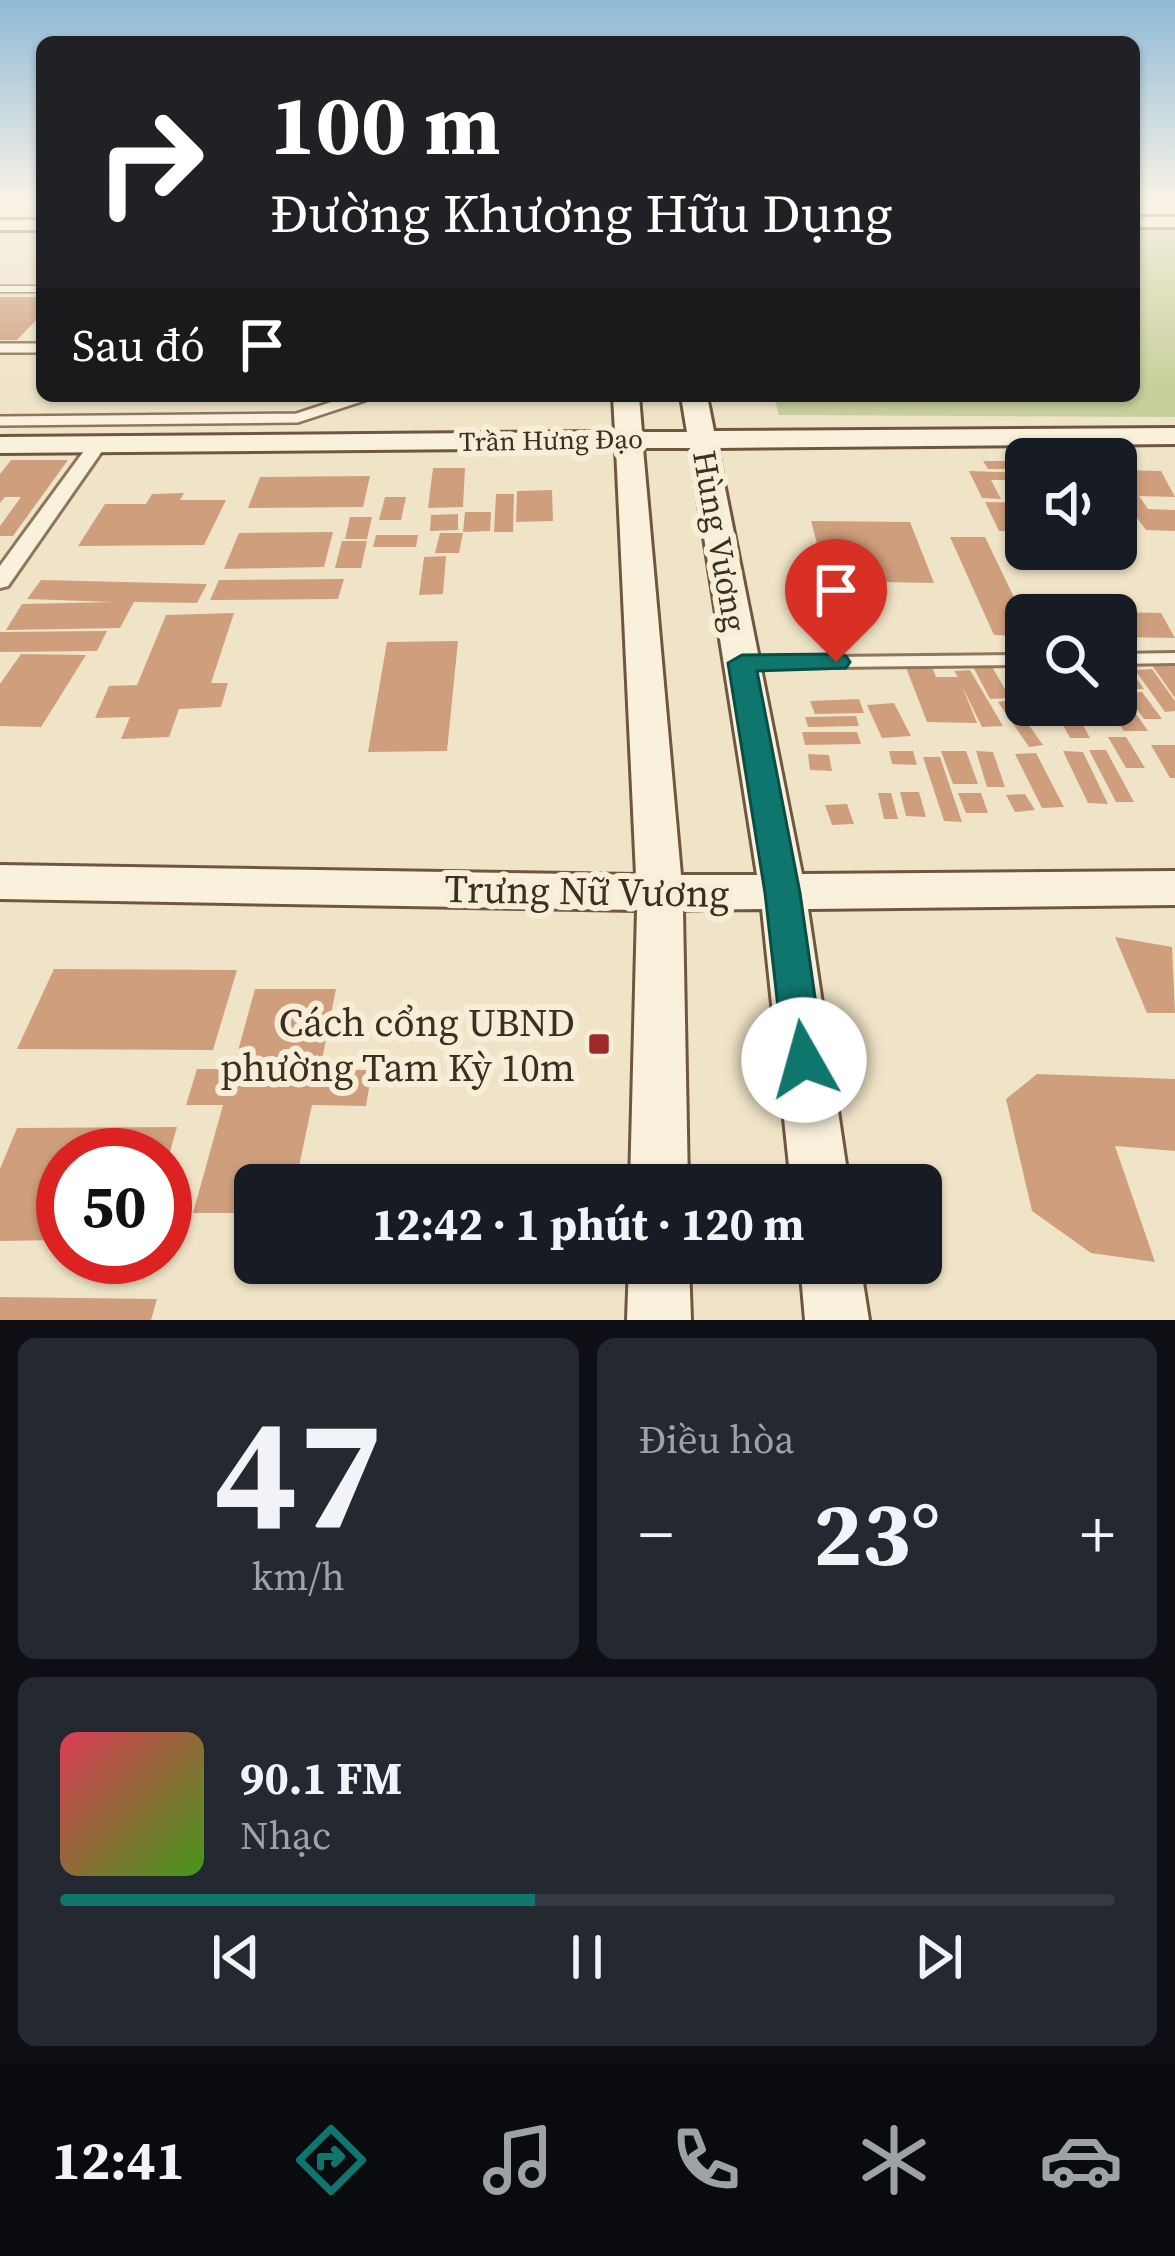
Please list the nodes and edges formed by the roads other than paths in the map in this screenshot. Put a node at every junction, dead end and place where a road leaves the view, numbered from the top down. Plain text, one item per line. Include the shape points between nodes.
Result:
1 (0, 289) edge
2 (36, 289) edge
3 (0, 348) edge
4 (36, 348) edge
5 (345, 402) edge
6 (626, 402) edge
7 (695, 402) edge
8 (0, 421) edge
9 (1175, 436) edge
10 (701, 438) junction
11 (629, 439) junction
12 (98, 444) junction
13 (0, 445) edge
14 (10, 551) edge
15 (0, 581) edge
16 (1175, 658) edge
17 (1137, 659) edge
18 (1005, 660) edge
19 (742, 663) junction
20 (0, 882) edge
21 (1175, 888) edge
22 (660, 893) junction
23 (783, 893) junction
24 (659, 1164) edge
25 (817, 1164) edge
26 (659, 1284) edge
27 (833, 1284) edge
28 (659, 1320) edge
29 (837, 1320) edge

1 - 2 lane
3 - 4 lane
5 - 8 lane via 296,418
6 - 11 main road
7 - 10 main road, Hùng Vương
9 - 10 main road, Trần Hưng Đạo
10 - 11 main road, Trần Hưng Đạo
10 - 19 main road, Hùng Vương
11 - 12 main road, Trần Hưng Đạo
11 - 22 main road
12 - 13 main road, Trần Hưng Đạo
12 - 14 street
14 - 15 street
16 - 17 lane
18 - 19 lane
19 - 23 main road, Hùng Vương
20 - 22 main road, Trưng Nữ Vương
21 - 23 main road, Trưng Nữ Vương
22 - 23 main road, Trưng Nữ Vương
22 - 24 main road
23 - 25 main road, Hùng Vương
26 - 28 main road
27 - 29 main road

